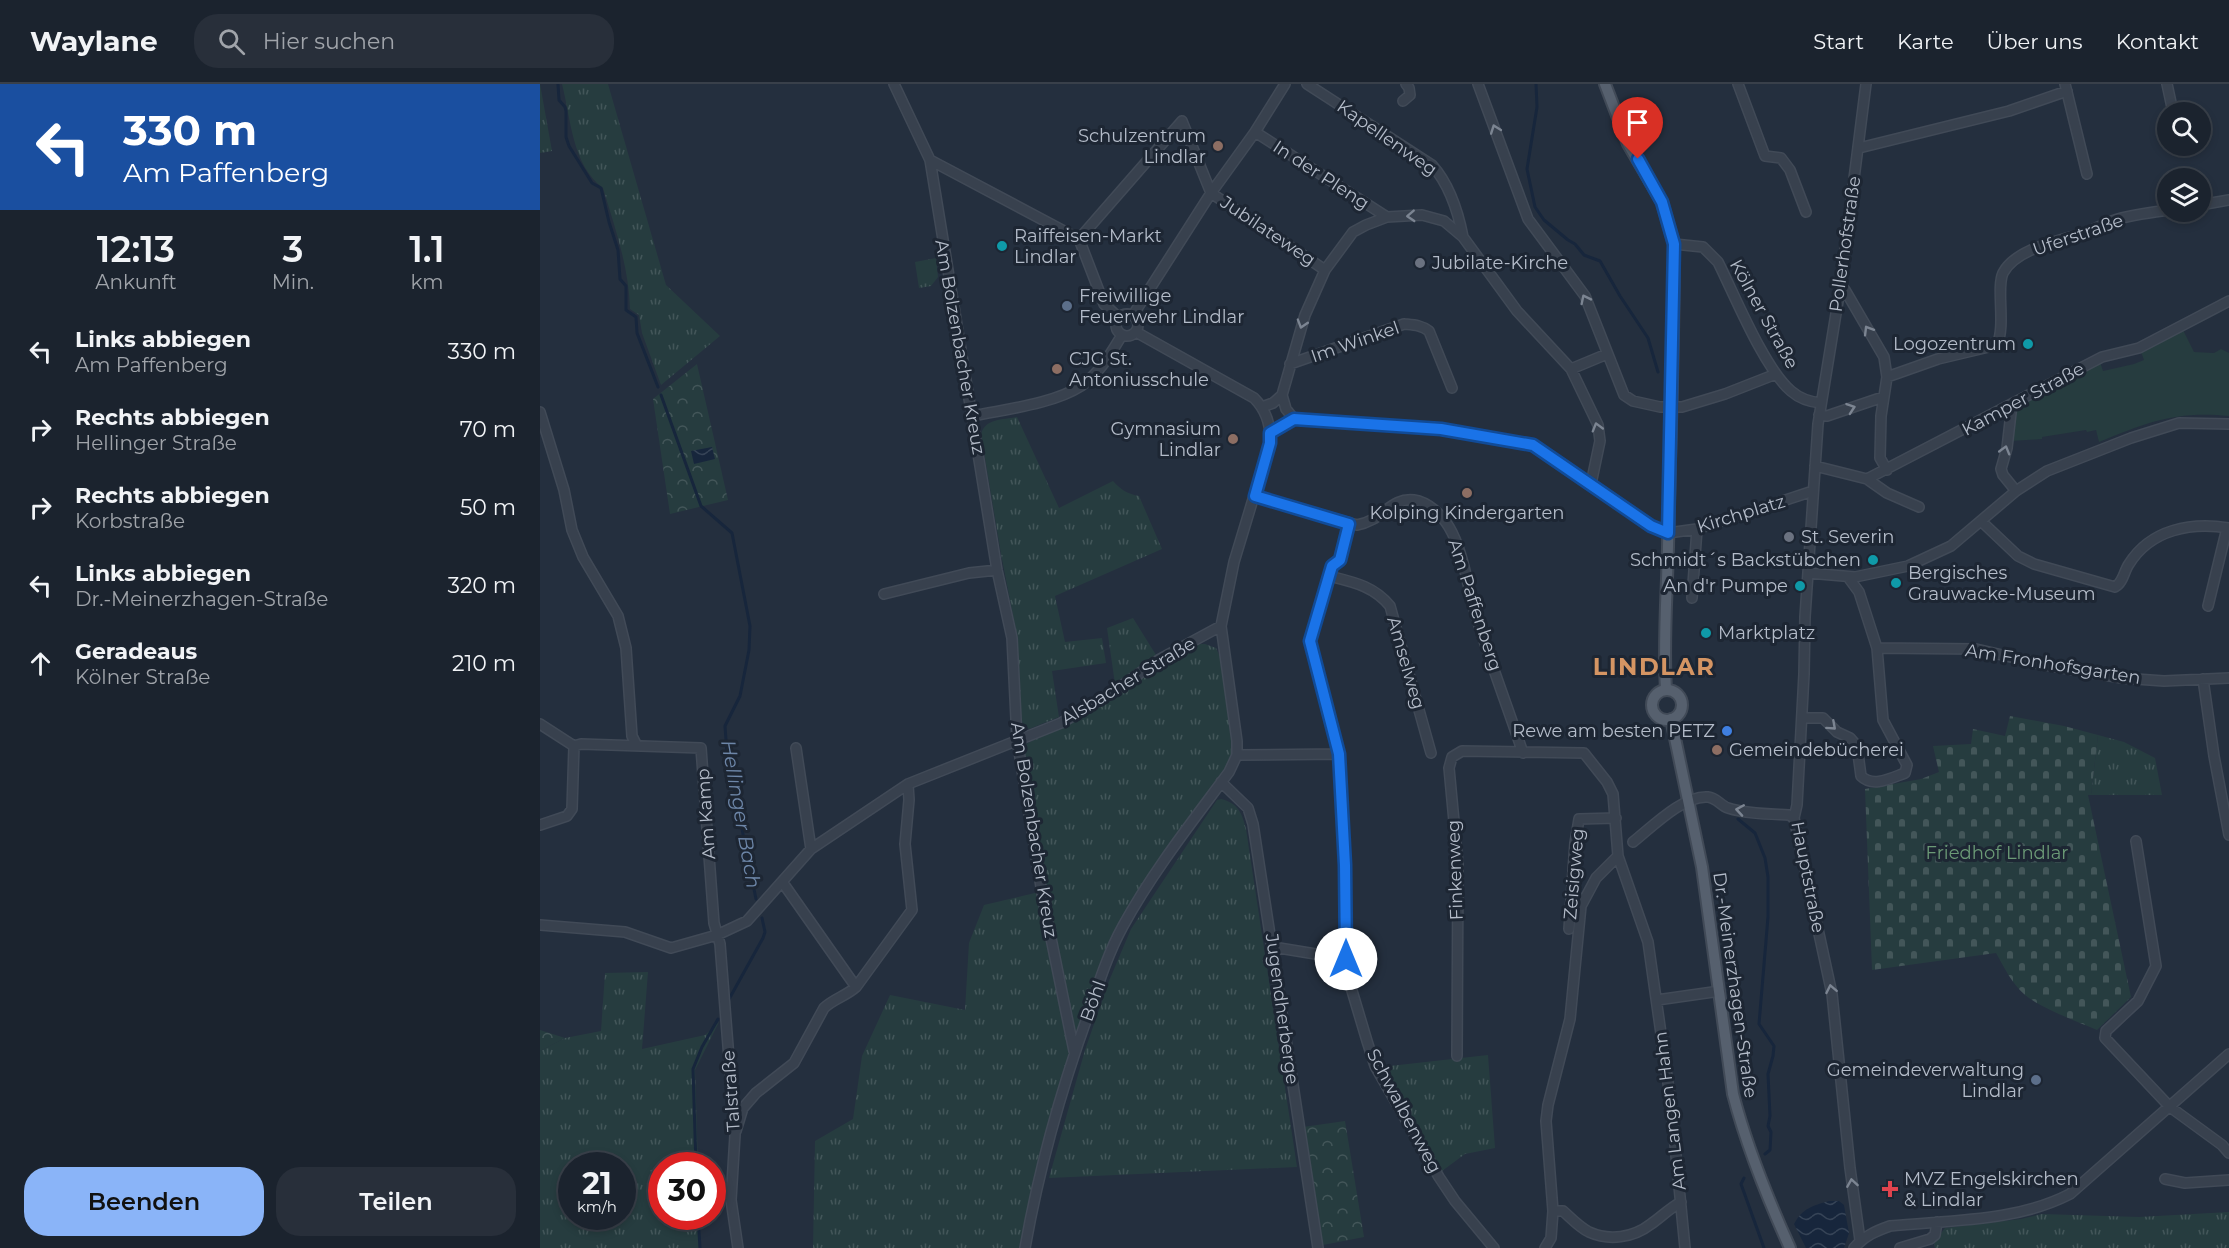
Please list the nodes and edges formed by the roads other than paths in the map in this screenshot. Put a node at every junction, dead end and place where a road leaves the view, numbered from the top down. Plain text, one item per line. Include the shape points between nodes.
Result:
1 (894, 84) edge
2 (1285, 84) edge
3 (1307, 84) edge
4 (1406, 84) edge
5 (1478, 84) edge
6 (1605, 84) edge
7 (1738, 84) edge
8 (1866, 84) edge
9 (2167, 84) edge
10 (2066, 87) edge
11 (1403, 101) dead end
12 (2171, 102) edge
13 (1255, 132) junction
14 (1859, 148) junction
15 (930, 160) junction
16 (2087, 174) dead end
17 (1211, 193) junction
18 (2229, 200) edge
19 (2211, 203) edge
20 (1806, 212) dead end
21 (2157, 212) edge
22 (1387, 217) junction
23 (1463, 237) junction
24 (1079, 239) junction
25 (1674, 244) junction
26 (1325, 270) junction
27 (1840, 290) junction
28 (2229, 301) edge
29 (1133, 315) junction
30 (1119, 318) junction
31 (1136, 332) junction
32 (1122, 335) junction
33 (1607, 354) junction
34 (1290, 364) junction
35 (1571, 369) junction
36 (1776, 374) junction
37 (1887, 376) junction
38 (1452, 388) dead end
39 (1282, 394) junction
40 (1883, 397) junction
41 (1821, 403) junction
42 (2012, 404) junction
43 (1262, 407) junction
44 (1670, 407) junction
45 (540, 412) edge
46 (1819, 415) junction
47 (973, 416) junction
48 (1294, 419) junction
49 (2229, 424) edge
50 (1270, 433) junction
51 (549, 443) junction
52 (540, 450) edge
53 (1815, 466) junction
54 (1887, 470) junction
55 (1867, 479) junction
56 (1591, 484) junction
57 (1813, 491) junction
58 (2016, 491) junction
59 (1255, 496) junction
60 (1919, 507) dead end
61 (1981, 521) junction
62 (1349, 524) junction
63 (2228, 528) edge
64 (1697, 529) junction
65 (1668, 533) junction
66 (997, 570) junction
67 (1808, 573) junction
68 (1329, 576) junction
69 (1848, 577) junction
70 (1863, 577) junction
71 (1859, 592) junction
72 (884, 594) dead end
73 (1692, 598) dead end
74 (2208, 606) dead end
75 (1221, 626) junction
76 (1877, 648) junction
77 (2229, 678) edge
78 (2203, 679) junction
79 (1666, 689) junction
80 (1802, 718) junction
81 (1671, 719) junction
82 (540, 724) edge
83 (1017, 739) junction
84 (574, 746) junction
85 (637, 746) junction
86 (796, 748) dead end
87 (1431, 753) dead end
88 (1523, 753) junction
89 (1339, 754) junction
90 (1238, 755) junction
91 (1221, 782) junction
92 (908, 784) junction
93 (1689, 801) junction
94 (1616, 818) junction
95 (1794, 818) junction
96 (540, 825) edge
97 (2229, 836) edge
98 (2136, 841) dead end
99 (1633, 842) dead end
100 (811, 849) junction
101 (1618, 856) junction
102 (783, 883) junction
103 (540, 925) edge
104 (1569, 929) dead end
105 (717, 935) junction
106 (1273, 947) junction
107 (1346, 959) junction
108 (856, 987) junction
109 (1720, 991) junction
110 (1657, 1000) junction
111 (1074, 1054) junction
112 (2229, 1054) edge
113 (1458, 1056) dead end
114 (2170, 1107) junction
115 (735, 1136) junction
116 (2229, 1154) edge
117 (2165, 1179) dead end
118 (2229, 1180) edge
119 (1681, 1202) junction
120 (1553, 1211) junction
121 (1937, 1222) junction
122 (1857, 1244) edge
123 (738, 1248) edge
124 (1025, 1248) edge
125 (1318, 1248) edge
126 (1492, 1248) edge
127 (1545, 1248) edge
128 (1685, 1248) edge
129 (1790, 1248) edge
130 (1900, 1248) edge

1 - 15 street, Am Bolzenbacher Kreuz
2 - 13 street
3 - 23 street, Kapellenweg via 1432,165 1443,177
4 - 11 street via 1410,95
33 -> 5 street via 1585,296 1528,219
6 - 25 main road via 1628,144 1662,202
7 - 20 street via 1765,156 1781,158 1790,170
8 - 14 street, Pollerhofstraße
9 - 12 street
10 - 14 street via 2009,111
10 - 16 street
13 - 17 street
13 - 22 street, In der Pleng
14 - 27 street, Pollerhofstraße
15 - 24 street
15 - 47 street, Am Bolzenbacher Kreuz
17 - 24 street via 1182,121
17 - 26 street, Jubilateweg
17 - 29 street
18 - 19 street
21 - 37 street, Uferstraße via 2109,222 2036,248 2013,261 2001,283 2000,337 1996,345
23 -> 22 street via 1444,221 1422,215
22 - 26 street via 1353,232
23 - 35 street via 1517,311
24 - 30 street via 1104,304
25 - 36 street, Kölner Straße via 1703,248 1718,262
25 - 44 main road
26 -> 34 street via 1305,315
37 -> 27 street via 1884,357 1845,290
27 - 41 street, Pollerhofstraße
28 - 42 street, Kamper Straße via 2139,348 2102,357
29 - 30 street
29 - 31 street
30 - 32 street via 1117,329
31 - 32 street
31 - 43 street via 1254,398
32 - 47 street via 1104,364 1080,386 1051,399
33 - 35 street
33 - 44 street via 1624,395 1633,401
34 - 38 street, Im Winkel via 1404,324 1421,326 1429,331
34 - 39 street
56 -> 35 street via 1600,441 1598,425
36 - 41 street, Kölner Straße via 1793,393
36 - 44 street via 1725,394
37 - 40 street
39 - 43 street
39 - 48 street
46 -> 40 street via 1827,416
40 - 54 street via 1880,458
41 - 46 street, Hauptstraße
42 - 54 street, Kamper Straße
58 -> 42 street via 2001,469
43 - 50 street
44 - 65 main road
45 - 51 street
46 - 53 street, Hauptstraße
47 - 66 street, Am Bolzenbacher Kreuz
48 - 50 street
48 - 56 street via 1441,429 1533,445
49 - 58 street via 2179,423 2161,428 2048,471
50 - 59 street
51 - 52 street
51 - 85 street via 572,530 583,557 618,616 626,648 632,736
53 - 55 street
53 - 57 street, Hauptstraße
54 - 55 street, Kamper Straße
55 - 60 street
56 - 65 street via 1651,526
57 - 64 street, Kirchplatz
57 - 67 street, Hauptstraße
58 - 61 street
59 - 62 street, Am Paffenberg
59 - 75 street via 1234,562
61 - 63 street via 2018,556 2034,564 2118,587 2129,563 2144,546 2174,529 2205,525
61 - 70 street via 1943,551 1908,566
62 - 68 street, Schwalbenweg via 1340,560 1332,566
62 - 88 street, Am Paffenberg via 1369,523 1390,505 1403,500 1415,500 1440,515 1455,540
63 - 74 street
64 - 65 street, Kirchplatz
64 - 73 street
65 - 79 main road
66 - 72 street
66 - 83 street, Am Bolzenbacher Kreuz via 1012,638
67 - 69 street
67 - 80 street, Hauptstraße
68 - 87 street, Amselweg via 1367,586 1390,606
68 - 89 street, Schwalbenweg via 1310,641
69 - 70 street
69 - 71 street
70 - 71 street
71 - 76 street
75 - 83 street, Alsbacher Straße via 1160,659 1070,718
75 - 90 street
76 - 78 street, Am Fronhofsgarten via 1983,646 2045,665 2122,678
80 -> 76 street via 1823,718 1850,738 1857,746 1861,776 1870,782 1905,773 1907,765 1884,720
77 - 78 street, Am Fronhofsgarten
78 - 97 street
79 - 81 main road, Dr.-Meinerzhagen-Straße via 1677,693 1682,704
79 - 81 main road via 1654,697 1652,708 1661,718
80 - 95 street, Hauptstraße
81 - 93 main road, Dr.-Meinerzhagen-Straße
82 - 84 street
83 - 92 street, Alsbacher Straße
83 - 111 street, Am Bolzenbacher Kreuz
84 - 85 street, Am Kamp
84 - 96 street via 572,809 567,816
85 - 105 street, Am Kamp via 701,748
86 - 100 street
88 - 94 street, Am Langen Hahn via 1584,753 1613,794
88 - 113 street, Finkenweg via 1462,751 1452,757 1449,768 1458,864
89 - 90 street
89 - 107 street, Schwalbenweg
90 - 91 street, Böhl
91 - 106 street, Jugendherberge via 1248,808
91 - 111 street, Böhl via 1122,927
92 - 100 street, Alsbacher Straße
92 - 108 street via 904,844 912,910
95 -> 93 street via 1727,808 1708,797
93 - 99 street
93 - 109 main road, Dr.-Meinerzhagen-Straße
94 - 101 street, Am Langen Hahn
94 - 104 street, Zeisigweg via 1579,819
122 -> 95 street, Hauptstraße via 1833,994
98 - 114 street via 2156,966 2138,1001 2106,1031 2105,1038
100 - 102 street, Alsbacher Straße
101 - 110 street, Am Langen Hahn via 1648,942
101 - 120 street via 1596,878 1581,906 1570,1020 1546,1121
102 - 105 street, Alsbacher Straße via 747,921
102 - 108 street
103 - 105 street, Alsbacher Straße via 625,932 671,948
105 - 115 street, Talstraße
106 - 107 street
106 - 125 street, Jugendherberge
107 - 126 street, Schwalbenweg via 1375,1066 1439,1177
108 - 115 street via 825,1008 794,1063 743,1108
109 - 110 street
109 - 129 main road, Dr.-Meinerzhagen-Straße via 1733,1094 1742,1130
110 - 119 street, Am Langen Hahn
111 - 124 street, Böhl
112 - 114 street
114 - 116 street
114 - 121 street via 2070,1194 2052,1203 2022,1212
115 - 123 street, Talstraße via 731,1200
117 - 118 street via 2185,1183
119 - 120 street, Am Langen Hahn via 1649,1226 1617,1238 1587,1231 1563,1211
119 - 128 street
120 - 127 street via 1551,1238
121 - 122 street via 1890,1226
121 - 130 street via 1935,1235 1930,1239

